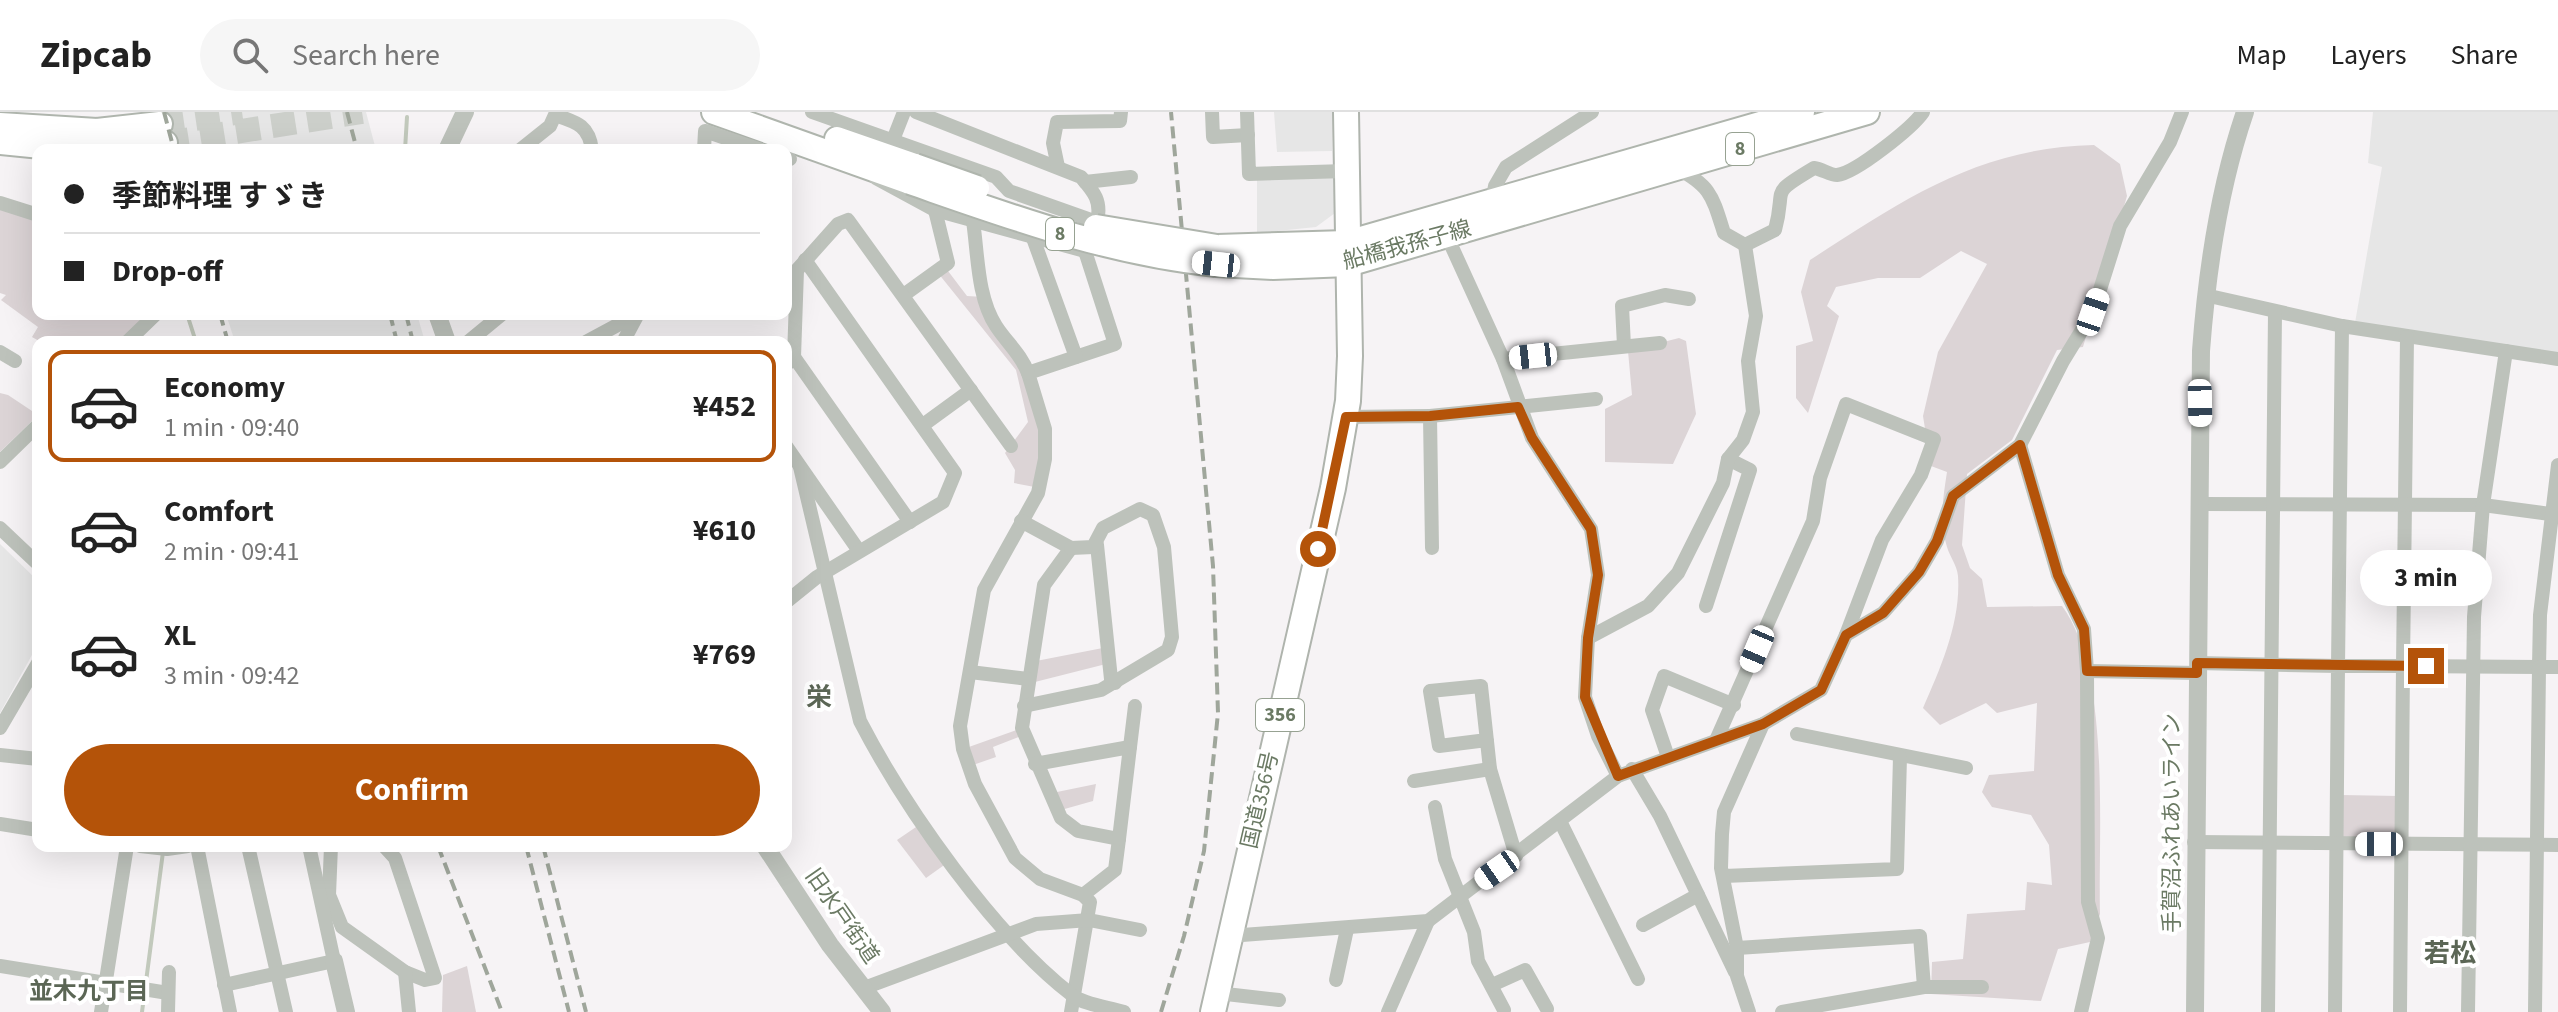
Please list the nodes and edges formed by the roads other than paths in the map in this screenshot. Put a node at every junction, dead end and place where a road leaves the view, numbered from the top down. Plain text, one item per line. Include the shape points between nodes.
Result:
1 (465, 112) edge
2 (714, 112) edge
3 (763, 112) edge
4 (812, 112) edge
5 (904, 112) edge
6 (916, 112) edge
7 (1121, 112) edge
8 (1212, 112) edge
9 (1247, 112) edge
10 (1346, 112) edge
11 (1592, 112) edge
12 (1802, 112) edge
13 (1867, 112) edge
14 (1923, 112) edge
15 (2182, 112) edge
16 (2245, 112) edge
17 (555, 114) edge
18 (845, 117) edge
19 (1060, 117) edge
20 (0, 125) edge
21 (1248, 135) junction
22 (893, 140) junction
23 (155, 141) edge
24 (0, 142) edge
25 (115, 144) edge
26 (450, 144) edge
27 (528, 144) edge
28 (591, 144) edge
29 (704, 144) edge
30 (743, 144) edge
31 (32, 145) edge
32 (1654, 155) junction
33 (854, 163) junction
34 (1058, 167) junction
35 (1677, 168) junction
36 (1346, 171) junction
37 (913, 174) junction
38 (1131, 177) dead end
39 (1085, 182) junction
40 (1492, 202) junction
41 (0, 203) edge
42 (935, 210) junction
43 (32, 213) edge
44 (973, 221) junction
45 (1097, 222) junction
46 (1446, 234) junction
47 (1033, 238) junction
48 (1745, 245) junction
49 (1085, 251) junction
50 (1347, 253) junction
51 (805, 260) junction
52 (905, 294) junction
53 (2205, 295) junction
54 (1689, 299) dead end
55 (2275, 312) junction
56 (150, 320) edge
57 (495, 320) edge
58 (627, 320) edge
59 (2342, 326) junction
60 (133, 336) edge
61 (475, 336) edge
62 (597, 336) edge
63 (792, 336) edge
64 (2407, 337) junction
65 (1660, 343) dead end
66 (1624, 346) junction
67 (2506, 351) junction
68 (0, 352) edge
69 (1076, 357) junction
70 (1503, 359) junction
71 (2558, 359) edge
72 (15, 361) dead end
73 (792, 364) edge
74 (1028, 373) junction
75 (971, 390) junction
76 (1596, 399) dead end
77 (1518, 407) junction
78 (1430, 416) junction
79 (1346, 417) junction
80 (923, 425) junction
81 (32, 431) edge
82 (2020, 445) junction
83 (1011, 446) dead end
84 (792, 455) edge
85 (1728, 459) junction
86 (0, 462) edge
87 (2558, 465) edge
88 (800, 467) junction
89 (2274, 503) junction
90 (2201, 504) junction
91 (2339, 504) junction
92 (2405, 504) junction
93 (2483, 505) junction
94 (2555, 514) edge
95 (1021, 521) junction
96 (910, 522) junction
97 (0, 528) edge
98 (1097, 545) junction
99 (1071, 548) junction
100 (1432, 548) dead end
101 (859, 551) junction
102 (32, 558) edge
103 (826, 572) junction
104 (792, 598) edge
105 (1706, 606) dead end
106 (1846, 635) junction
107 (1588, 638) junction
108 (2272, 664) junction
109 (2338, 666) junction
110 (2403, 666) junction
111 (2472, 667) junction
112 (2539, 667) junction
113 (2558, 667) edge
114 (2197, 668) junction
115 (2087, 671) junction
116 (970, 672) junction
117 (32, 674) edge
118 (1028, 679) junction
119 (1115, 683) junction
120 (21, 693) junction
121 (32, 694) edge
122 (1734, 705) junction
123 (1024, 706) junction
124 (1135, 706) dead end
125 (1763, 724) junction
126 (0, 728) edge
127 (1797, 734) dead end
128 (1717, 738) junction
129 (1487, 740) junction
130 (1130, 747) junction
131 (0, 755) edge
132 (1668, 757) junction
133 (1900, 757) junction
134 (32, 758) edge
135 (1035, 764) junction
136 (1966, 768) dead end
137 (1490, 769) junction
138 (1632, 769) junction
139 (1618, 776) junction
140 (1414, 781) dead end
141 (1435, 807) dead end
142 (1560, 821) junction
143 (0, 824) edge
144 (32, 829) edge
145 (1119, 839) junction
146 (2194, 842) junction
147 (2269, 843) junction
148 (2335, 844) junction
149 (2401, 844) junction
150 (2470, 845) junction
151 (2538, 845) junction
152 (2558, 845) edge
153 (126, 852) edge
154 (198, 852) edge
155 (249, 852) edge
156 (310, 852) edge
157 (331, 852) edge
158 (390, 852) edge
159 (769, 852) edge
160 (1516, 856) junction
161 (1724, 876) junction
162 (1083, 895) junction
163 (1698, 895) junction
164 (1459, 897) junction
165 (1089, 920) junction
166 (1428, 921) junction
167 (1643, 925) dead end
168 (1347, 929) junction
169 (1140, 930) dead end
170 (1006, 932) junction
171 (1229, 936) junction
172 (1737, 948) junction
173 (334, 961) junction
174 (0, 966) edge
175 (169, 972) dead end
176 (405, 972) junction
177 (276, 974) junction
178 (1737, 976) junction
179 (1638, 979) dead end
180 (1336, 980) dead end
181 (103, 984) junction
182 (224, 985) junction
183 (1492, 985) junction
184 (1924, 987) junction
185 (1982, 987) dead end
186 (864, 988) junction
187 (168, 993) junction
188 (1279, 1000) dead end
189 (1215, 1002) edge
190 (1073, 1005) edge
191 (1547, 1009) dead end
192 (1504, 1010) dead end
193 (101, 1012) edge
194 (168, 1012) edge
195 (230, 1012) edge
196 (286, 1012) edge
197 (346, 1012) edge
198 (409, 1012) edge
199 (882, 1012) edge
200 (1124, 1012) edge
201 (1388, 1012) edge
202 (1749, 1012) edge
203 (1782, 1012) edge
204 (2081, 1012) edge
205 (2195, 1012) edge
206 (2268, 1012) edge
207 (2335, 1012) edge
208 (2400, 1012) edge
209 (2468, 1012) edge
210 (2535, 1012) edge

1 - 26 street
2 - 33 main road, 船橋我孫子線 / 8
3 - 37 main road, 船橋我孫子線 / 8
4 - 18 street
5 - 22 street
6 - 34 street
7 - 19 street via 1120,121
8 - 21 street via 1213,137
9 - 21 street
10 - 36 main road, 国道356号 / 356
11 - 40 street via 1506,167
12 - 32 main road, 船橋我孫子線 / 8
13 - 35 main road, 船橋我孫子線 / 8
14 - 48 street via 1846,172 1835,175 1814,168 1786,184 1779,192 1775,230
15 - 82 street via 2120,226 2093,312
16 - 53 street, 手賀沼ふれあいライン
17 - 27 street via 550,126
17 - 28 street via 580,124
18 - 22 street
19 - 34 street via 1053,143
20 - 23 main road
21 - 36 street via 1249,174
22 - 45 street via 996,177 1009,191
23 - 25 main road
24 - 31 main road
29 - 30 street via 705,131
32 - 35 street
32 - 40 main road, 船橋我孫子線 / 8
33 - 37 main road, 船橋我孫子線 / 8
33 - 42 street
34 - 39 street
35 - 46 main road, 船橋我孫子線 / 8
35 - 48 street via 1711,192 1724,233
36 - 50 main road, 国道356号 / 356
37 - 50 main road, 船橋我孫子線 / 8, bridge via 1079,223 1216,255
38 - 39 street
39 - 45 street via 1095,193
40 - 50 main road, 船橋我孫子線 / 8
41 - 43 street
42 - 44 street
42 - 52 street via 948,263
44 - 47 street
44 - 74 street via 985,302
45 - 49 street
46 - 50 main road, 船橋我孫子線 / 8
46 - 70 street
47 - 49 street
47 - 69 street
48 - 85 street via 1756,316 1748,361 1753,412 1743,440
49 - 69 street via 1115,344
50 - 79 main road, 国道356号 / 356
51 - 52 street via 848,220
51 - 63 street via 797,270
51 - 80 street
52 - 75 street
53 - 55 street
53 - 90 street, 手賀沼ふれあいライン
54 - 66 street via 1665,295 1622,306
55 - 59 street
55 - 89 street
56 - 60 street
57 - 61 street
58 - 62 street
59 - 64 street
59 - 91 street
64 - 67 street
64 - 92 street
65 - 66 street
66 - 70 street
67 - 71 street
67 - 93 street
68 - 72 street
69 - 74 street
70 - 77 street
73 - 96 street
74 - 95 street via 1045,429 1045,459 1038,493
75 - 80 street
75 - 83 street
76 - 77 street
77 - 78 street
77 - 107 street via 1591,529 1598,575
78 - 79 street
78 - 100 street
79 - 171 main road, 国道356号 / 356
80 - 96 street via 955,473 943,502
81 - 86 street
82 - 106 street via 1953,496 1919,572 1883,613
82 - 115 street via 2058,575 2084,629
84 - 88 street
85 - 105 street via 1750,470
85 - 107 street via 1723,483 1678,573 1648,606
87 - 94 street
88 - 101 street
88 - 103 street
89 - 90 street
89 - 91 street
89 - 108 street
90 - 114 street, 手賀沼ふれあいライン
91 - 92 street
91 - 109 street
92 - 93 street
92 - 110 street
93 - 94 street
93 - 111 street
94 - 112 street via 2540,615
95 - 99 street
95 - 116 street via 984,590
96 - 101 street
97 - 102 street
98 - 99 street
98 - 119 street
98 - 119 street via 1103,528 1140,509 1153,515 1164,547 1172,637 1168,650
99 - 118 street via 1044,585
101 - 103 street
103 - 104 street
103 - 170 street via 860,721 897,787
106 - 122 street via 1882,540 1921,475 1934,439 1846,404 1820,478 1813,521
106 - 125 street via 1821,690
107 - 139 street via 1585,697
108 - 109 street
108 - 114 street
108 - 147 street
109 - 110 street
109 - 148 street
110 - 111 street
110 - 149 street
111 - 112 street
111 - 150 street
112 - 113 street
112 - 151 street
114 - 115 street
114 - 146 street, 手賀沼ふれあいライン
115 - 204 street via 2088,902 2098,938
116 - 118 street
116 - 162 street via 960,726 975,784 1015,858 1040,879
117 - 120 street
118 - 123 street
119 - 123 street
120 - 121 street
120 - 126 street
122 - 128 street
122 - 132 street via 1664,676 1652,710
123 - 135 street via 1022,728
124 - 130 street
125 - 128 street
125 - 161 street via 1724,812
127 - 133 street
128 - 132 street
129 - 129 street via 1481,686 1430,691 1439,746
129 - 137 street
130 - 135 street
130 - 145 street
131 - 134 street
132 - 138 street
133 - 136 street
133 - 161 street via 1897,869
135 - 145 street via 1061,818 1078,831
137 - 140 street
137 - 160 street
138 - 139 street
138 - 163 street
139 - 142 street
141 - 164 street
142 - 160 street
142 - 179 street
143 - 144 street
145 - 162 street via 1115,870
146 - 147 street
146 - 205 street, 手賀沼ふれあいライン
147 - 148 street
147 - 206 street
148 - 149 street
148 - 207 street
149 - 150 street
149 - 208 street
150 - 151 street
150 - 209 street
151 - 152 street
151 - 210 street
153 - 181 street
154 - 182 street
155 - 177 street
156 - 173 street
157 - 176 street via 329,895 342,927
158 - 176 street via 435,978
159 - 186 street, 旧水戸街道
160 - 164 street
161 - 172 street
162 - 165 street via 1090,902
163 - 167 street
163 - 178 street
164 - 166 street
164 - 183 street via 1474,932 1478,961
165 - 169 street
165 - 170 street
165 - 190 street
166 - 168 street
166 - 201 street
168 - 171 street
168 - 180 street
170 - 186 street
170 - 190 street
171 - 189 main road, 国道356号 / 356
172 - 178 street
172 - 184 street via 1920,936
173 - 177 street
173 - 197 street
174 - 181 street
175 - 187 street
176 - 198 street
177 - 182 street
177 - 196 street
178 - 202 street
181 - 187 street
181 - 193 street
182 - 195 street
183 - 191 street via 1525,970
183 - 192 street
184 - 185 street
184 - 203 street
186 - 199 street, 旧水戸街道
187 - 194 street
188 - 189 street
190 - 200 street

